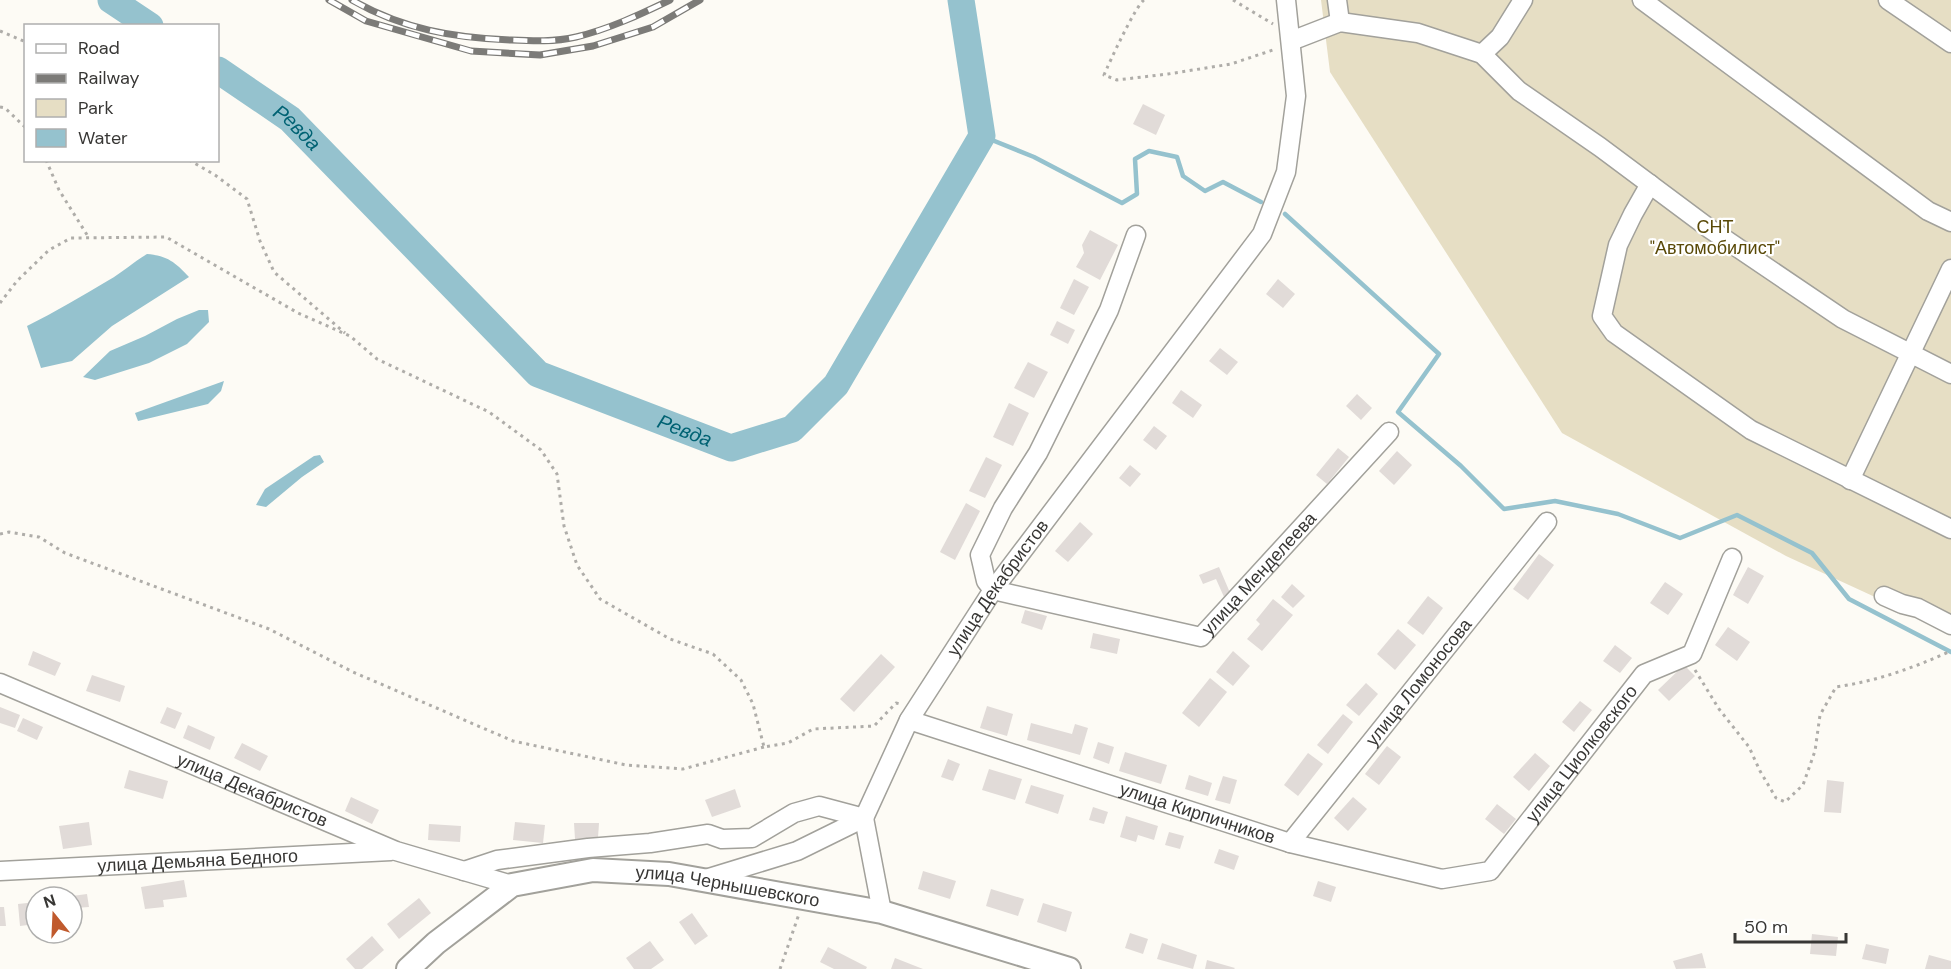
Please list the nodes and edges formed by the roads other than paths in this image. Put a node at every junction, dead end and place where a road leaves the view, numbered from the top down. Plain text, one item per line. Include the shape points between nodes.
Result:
1 (1286, 0) edge
2 (1337, 0) edge
3 (1523, 0) edge
4 (1642, 0) edge
5 (1888, 0) edge
6 (1340, 22) junction
7 (1291, 41) junction
8 (1951, 43) edge
9 (1482, 54) junction
10 (1650, 184) junction
11 (1951, 222) edge
12 (1136, 235) dead end
13 (1951, 269) edge
14 (1911, 354) junction
15 (1951, 374) edge
16 (1389, 432) dead end
17 (1850, 480) junction
18 (1547, 522) dead end
19 (1951, 529) edge
20 (1732, 558) dead end
21 (993, 590) junction
22 (1884, 596) dead end
23 (1951, 625) edge
24 (0, 682) edge
25 (913, 713) junction
26 (864, 818) junction
27 (1290, 843) junction
28 (396, 850) junction
29 (0, 871) edge
30 (464, 871) junction
31 (1490, 871) joint
32 (702, 880) junction
33 (512, 885) junction
34 (882, 912) junction
35 (408, 969) edge
36 (1069, 969) edge

1 - 7 street, улица Декабристов
2 - 6 street
3 - 9 street via 1500,37
4 - 11 street via 1928,211
5 - 8 street
6 - 7 street
6 - 9 street via 1418,33
7 - 21 street, улица Декабристов via 1296,96 1286,172 1262,234
9 - 10 street via 1519,91
10 - 14 street via 1843,319
10 - 17 street via 1618,245 1602,316 1614,333 1751,430
12 - 21 street via 1104,320 1038,453 1003,508 980,555 986,581
13 - 14 street
14 - 15 street
14 - 17 street
16 - 21 street, улица Менделеева via 1201,637
17 - 19 street
18 - 27 street, улица Ломоносова
20 - 31 street, улица Циолковского via 1692,654 1644,674
21 - 25 street, улица Декабристов
22 - 23 street
24 - 28 street, улица Декабристов
25 - 26 street, улица Декабристов
25 - 27 street, улица Кирпичников
26 - 30 street via 819,806 794,813 752,838 722,839 708,834 497,860
26 - 32 street via 797,851
26 - 34 street
27 - 31 street, улица Кирпичников via 1442,879
28 - 29 street, улица Демьяна Бедного
28 - 30 street, улица Декабристов
30 - 33 street, улица Декабристов
32 - 33 main road, улица Чернышевского via 593,870
32 - 34 main road, улица Чернышевского
33 - 35 main road, улица Чернышевского
34 - 36 main road, улица Чернышевского

